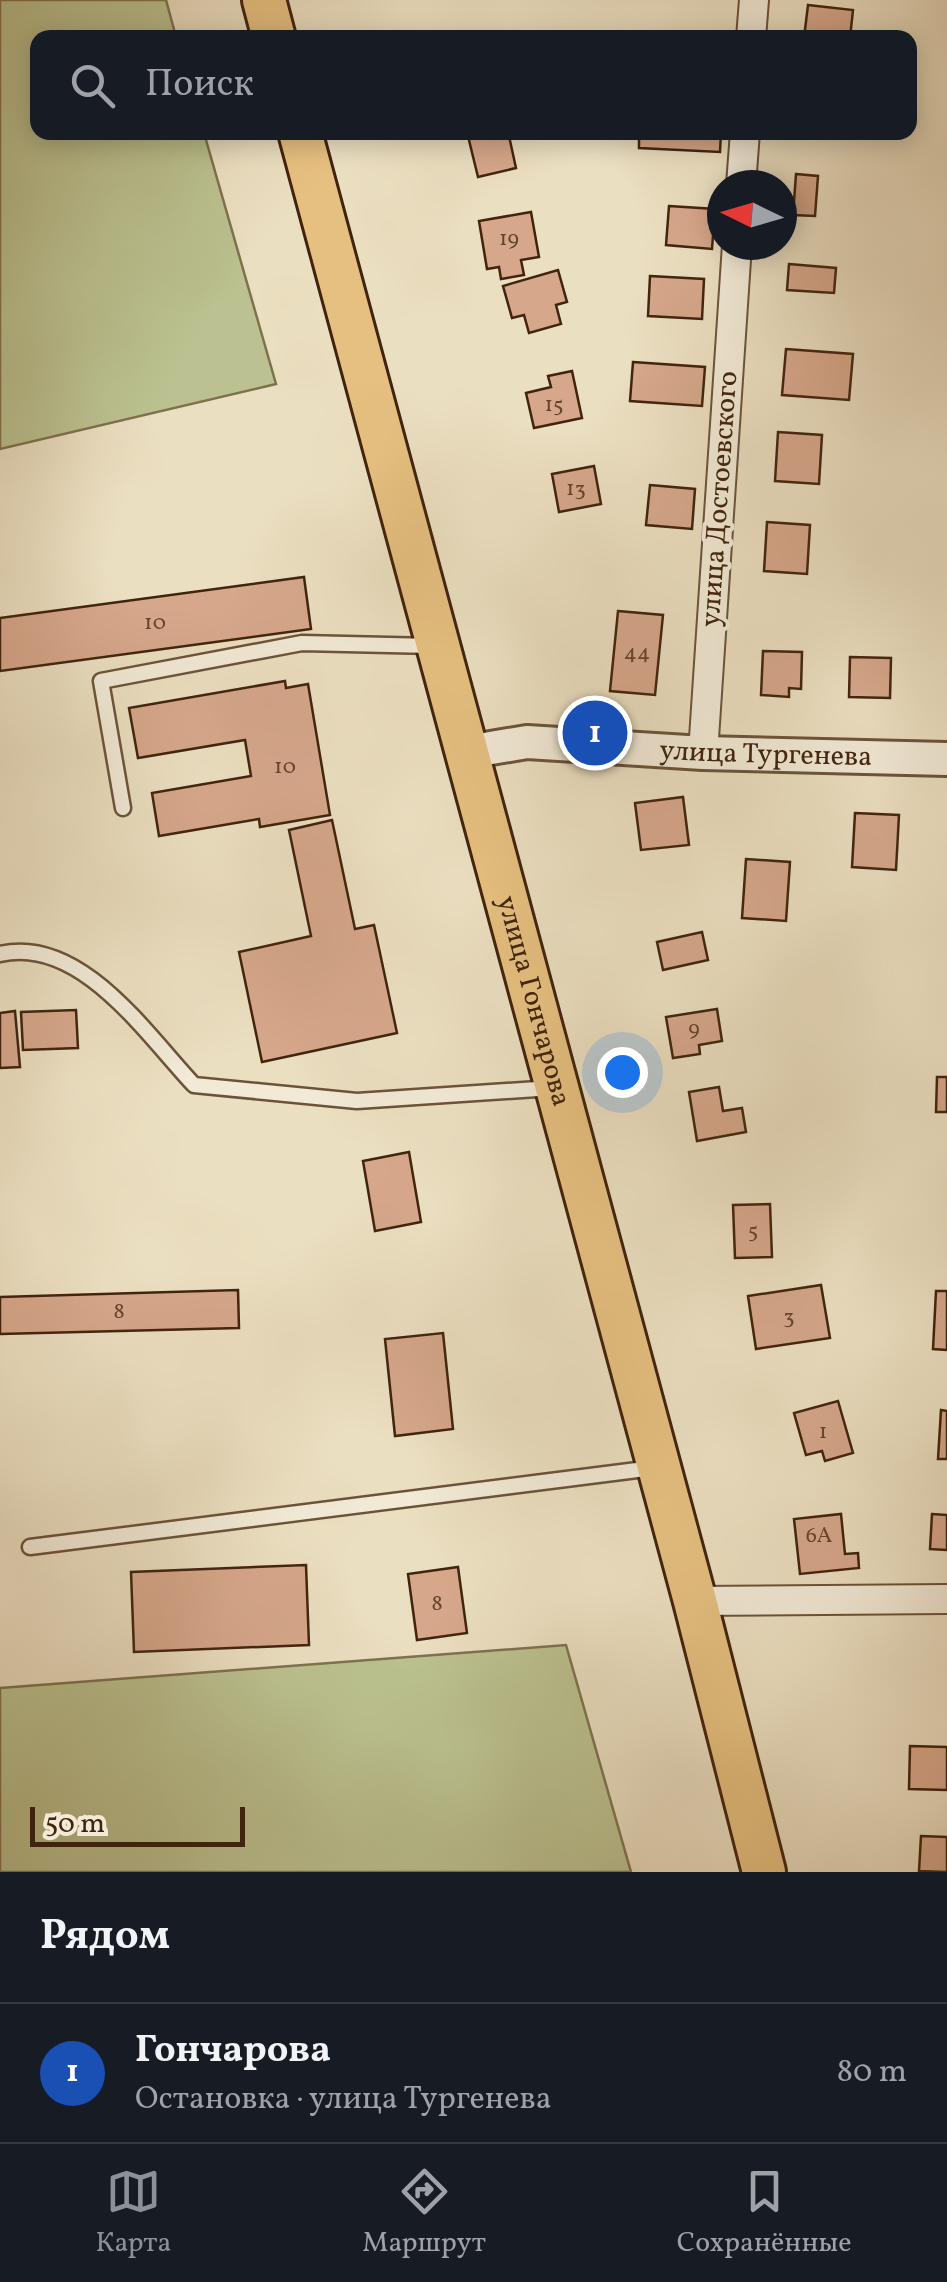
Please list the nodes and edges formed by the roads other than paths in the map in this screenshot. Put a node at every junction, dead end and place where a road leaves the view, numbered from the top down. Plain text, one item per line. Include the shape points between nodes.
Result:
1 (264, 0) edge
2 (754, 0) edge
3 (272, 30) edge
4 (752, 30) edge
5 (302, 140) edge
6 (744, 140) edge
7 (742, 170) edge
8 (736, 260) edge
9 (438, 646) junction
10 (467, 752) junction
11 (704, 753) junction
12 (947, 759) edge
13 (122, 808) dead end
14 (0, 954) edge
15 (558, 1087) junction
16 (659, 1468) junction
17 (30, 1547) dead end
18 (947, 1599) edge
19 (695, 1601) junction
20 (764, 1872) edge

1 - 3 main road
2 - 4 street
5 - 9 main road, улица Гончарова
6 - 7 street
8 - 11 street, улица Достоевского
9 - 10 main road, улица Гончарова
9 - 13 lane via 302,643 101,682
10 - 11 street, улица Тургенева via 527,742
10 - 15 main road, улица Гончарова
11 - 12 street, улица Тургенева
14 - 15 lane via 19,950 52,957 95,979 194,1085 357,1101
15 - 16 main road, улица Гончарова
16 - 17 lane
16 - 19 main road, улица Гончарова
18 - 19 street
19 - 20 main road, улица Гончарова

